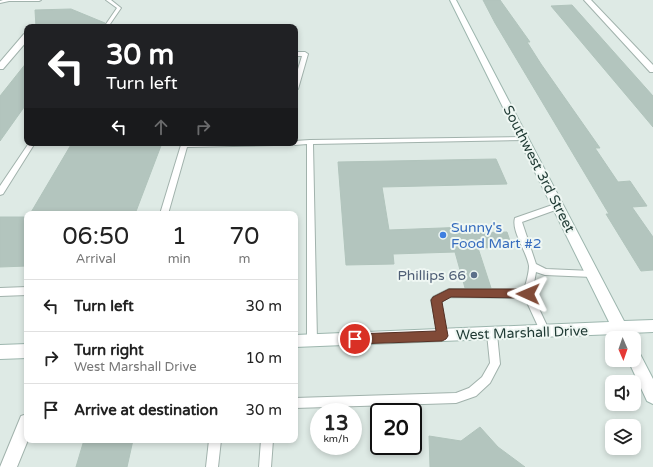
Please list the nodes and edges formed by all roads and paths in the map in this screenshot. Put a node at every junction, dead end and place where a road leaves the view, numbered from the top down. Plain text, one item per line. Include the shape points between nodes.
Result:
1 (39, 0) edge
2 (108, 0) edge
3 (453, 0) edge
4 (587, 0) edge
5 (0, 2) edge
6 (108, 24) edge
7 (24, 39) edge
8 (298, 54) edge
9 (0, 67) edge
10 (653, 70) edge
11 (298, 79) edge
12 (523, 139) junction
13 (310, 142) junction
14 (298, 143) edge
15 (30, 146) edge
16 (183, 146) edge
17 (0, 192) edge
18 (558, 206) junction
19 (165, 211) edge
20 (533, 266) junction
21 (592, 274) junction
22 (24, 291) edge
23 (0, 292) edge
24 (528, 294) junction
25 (653, 326) edge
26 (622, 331) edge
27 (632, 331) edge
28 (545, 332) junction
29 (605, 333) edge
30 (492, 334) junction
31 (442, 336) junction
32 (298, 341) edge
33 (312, 341) junction
34 (24, 351) edge
35 (0, 352) edge
36 (639, 367) edge
37 (653, 396) edge
38 (298, 403) edge
39 (24, 429) edge
40 (215, 443) edge
41 (267, 443) edge
42 (8, 467) edge
43 (212, 467) edge
44 (265, 467) edge

1 - 5 lane
2 - 6 lane via 119,8
3 - 12 street, Southwest 3rd Street
4 - 10 street
7 - 9 street
8 - 11 lane via 306,54
12 - 13 lane
12 - 18 street, Southwest 3rd Street
13 - 14 lane
13 - 33 lane
15 - 17 lane
16 - 19 lane
18 - 20 lane via 518,220 518,227
18 - 21 street, Southwest 3rd Street
20 - 21 lane via 545,272
20 - 24 lane
21 - 26 street, Southwest 3rd Street
22 - 23 lane
24 - 28 lane
24 - 31 lane via 449,293 436,300
25 - 27 street, West Marshall Drive
28 - 29 street, West Marshall Drive
28 - 30 street, West Marshall Drive
30 - 31 street, West Marshall Drive
30 - 38 lane via 495,364 486,380 472,392 456,398
31 - 33 street, West Marshall Drive
32 - 33 street, West Marshall Drive
34 - 35 street
36 - 37 street
39 - 42 street
40 - 43 lane
41 - 44 lane

